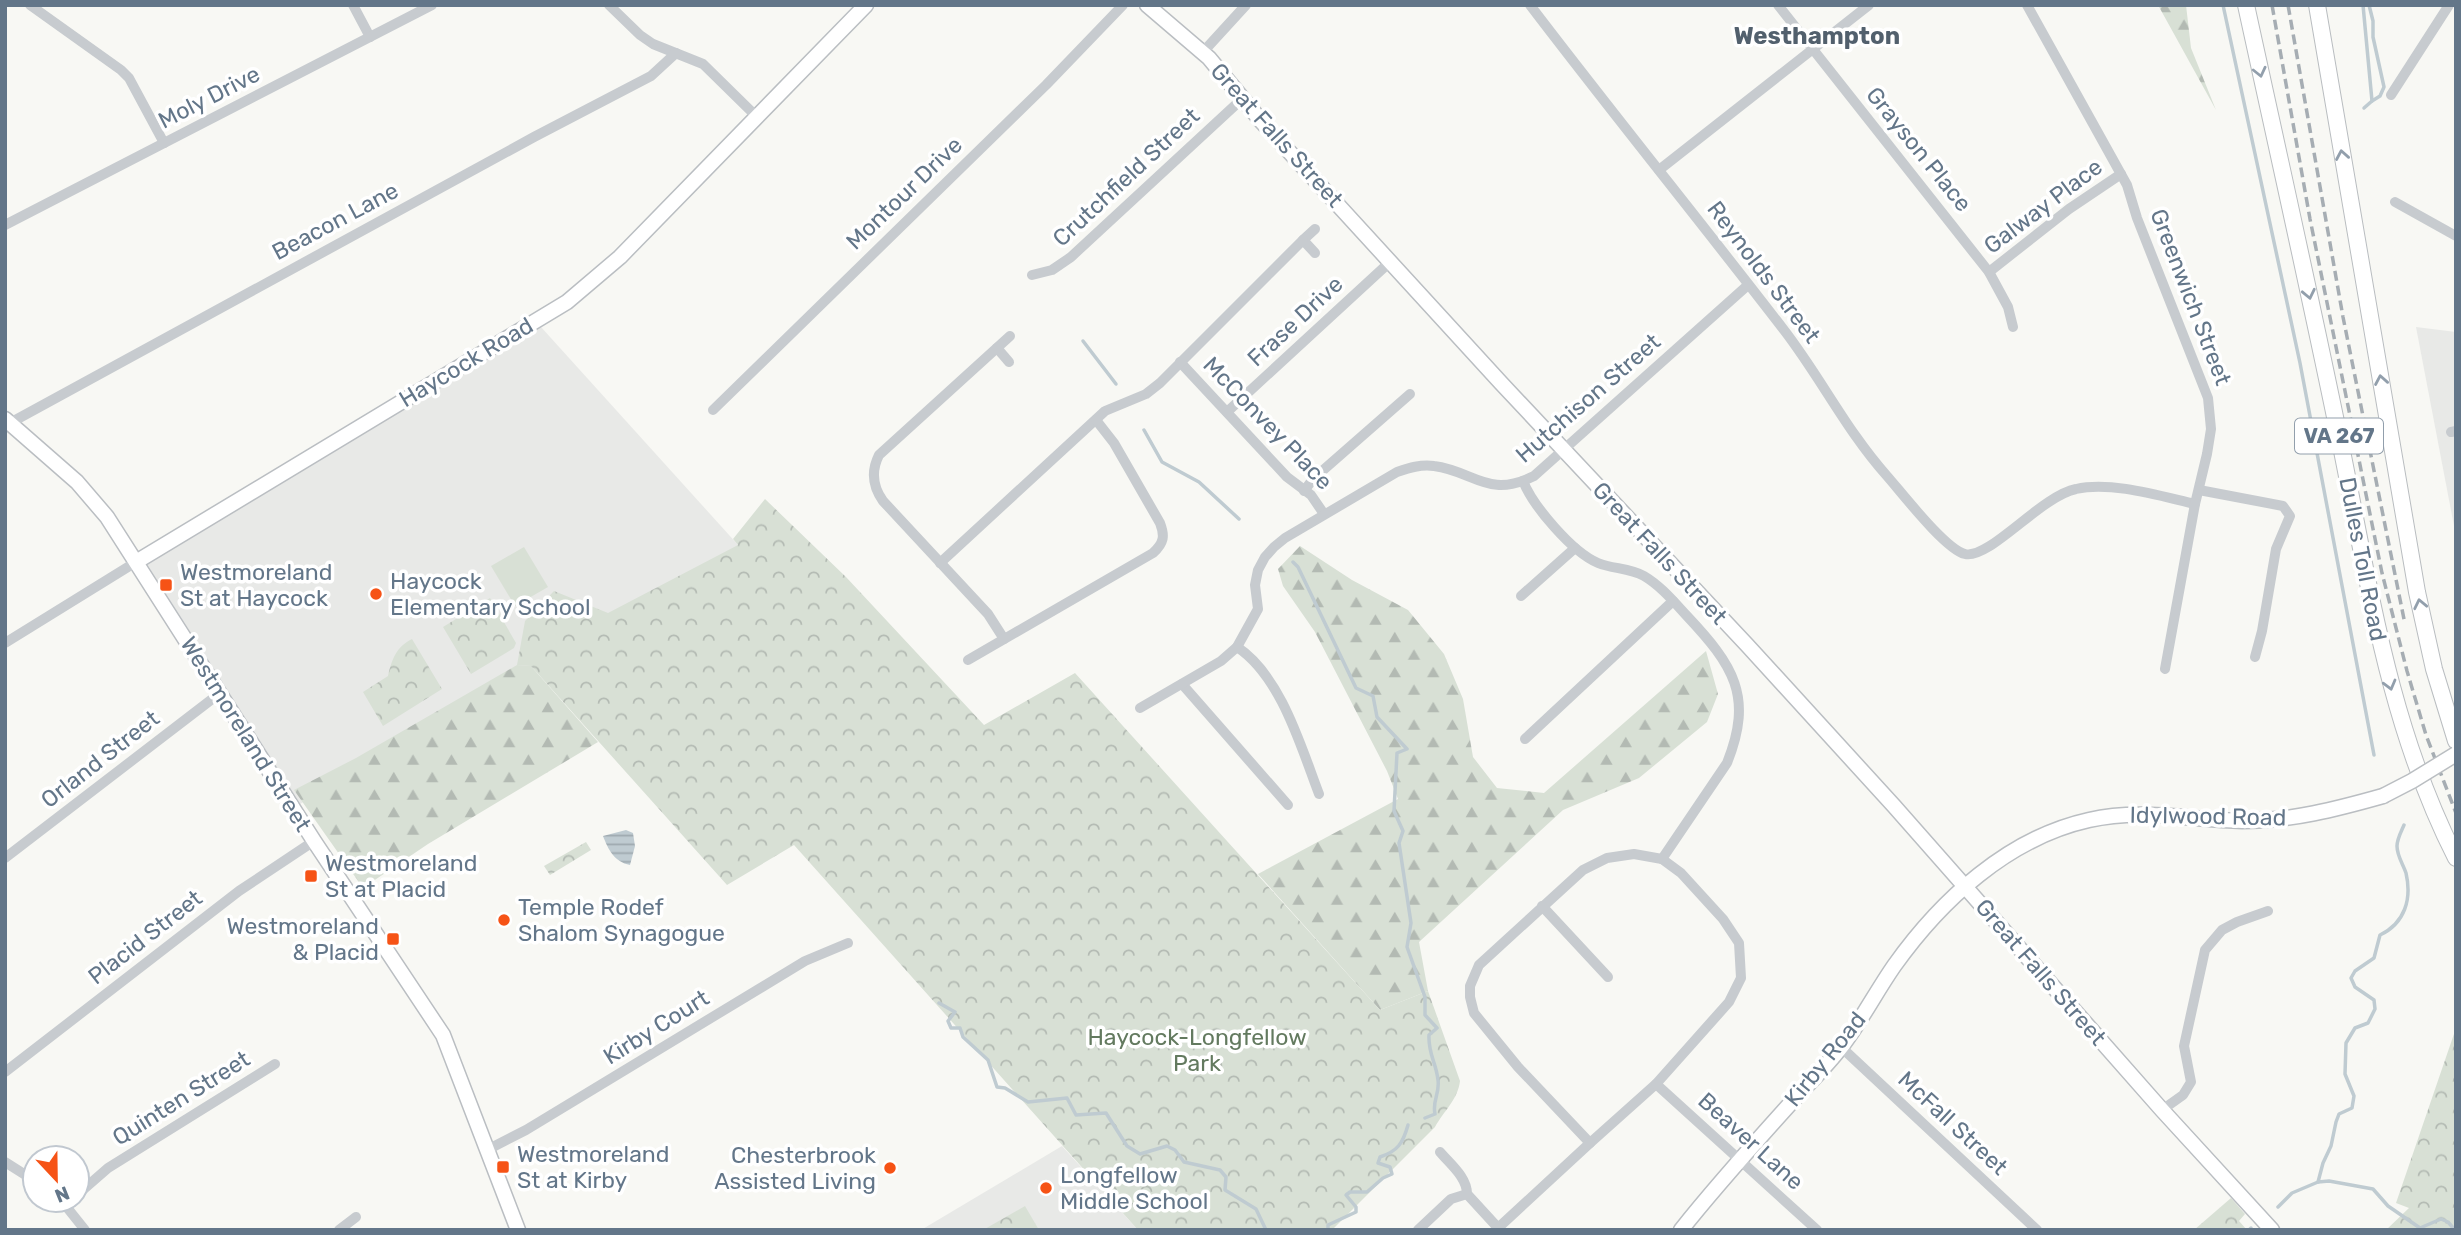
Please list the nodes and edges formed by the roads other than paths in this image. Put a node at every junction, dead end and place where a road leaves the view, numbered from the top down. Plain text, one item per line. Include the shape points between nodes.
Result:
1 (30, 5) edge
2 (353, 5) edge
3 (432, 5) edge
4 (609, 5) edge
5 (866, 5) edge
6 (1123, 5) edge
7 (1147, 5) edge
8 (1246, 5) edge
9 (1530, 5) edge
10 (1778, 5) edge
11 (1869, 5) edge
12 (2027, 5) edge
13 (2246, 5) edge
14 (2316, 5) edge
15 (2449, 6) edge
16 (2456, 10) edge
17 (370, 37) junction
18 (1812, 48) junction
19 (1203, 52) junction
20 (676, 53) junction
21 (2391, 95) dead end
22 (1242, 98) junction
23 (757, 117) junction
24 (164, 143) junction
25 (1659, 170) junction
26 (2121, 174) junction
27 (2395, 202) dead end
28 (5, 225) edge
29 (1315, 229) dead end
30 (2456, 236) edge
31 (1303, 240) junction
32 (1315, 253) dead end
33 (1391, 261) junction
34 (1989, 272) junction
35 (1032, 275) dead end
36 (1748, 285) junction
37 (2013, 327) dead end
38 (1010, 336) dead end
39 (997, 348) junction
40 (1010, 362) dead end
41 (1180, 362) junction
42 (1410, 394) dead end
43 (713, 410) dead end
44 (1227, 412) junction
45 (1096, 420) junction
46 (8, 421) edge
47 (1563, 450) junction
48 (1523, 481) junction
49 (2199, 490) junction
50 (1304, 491) junction
51 (2195, 504) junction
52 (1324, 514) junction
53 (1576, 548) junction
54 (136, 562) junction
55 (940, 562) junction
56 (1521, 596) dead end
57 (1673, 601) junction
58 (1004, 639) junction
59 (5, 643) edge
60 (1237, 647) junction
61 (2255, 657) dead end
62 (968, 660) dead end
63 (2165, 669) dead end
64 (1182, 684) junction
65 (220, 693) junction
66 (1140, 708) dead end
67 (1524, 739) dead end
68 (2456, 741) edge
69 (2456, 754) edge
70 (1319, 794) dead end
71 (1288, 805) dead end
72 (314, 841) junction
73 (5, 858) edge
74 (2456, 858) edge
75 (1662, 859) junction
76 (1965, 887) junction
77 (1542, 906) junction
78 (2268, 911) dead end
79 (848, 943) dead end
80 (1608, 977) dead end
81 (1841, 1047) junction
82 (275, 1064) dead end
83 (5, 1072) edge
84 (1656, 1084) junction
85 (2162, 1110) junction
86 (1590, 1143) junction
87 (487, 1150) junction
88 (1440, 1152) dead end
89 (1741, 1159) junction
90 (5, 1162) edge
91 (21, 1172) edge
92 (91, 1183) edge
93 (1467, 1194) junction
94 (74, 1214) edge
95 (356, 1217) dead end
96 (1499, 1229) edge
97 (85, 1230) edge
98 (339, 1230) edge
99 (518, 1230) edge
100 (1418, 1230) edge
101 (1681, 1230) edge
102 (1816, 1230) edge
103 (2037, 1230) edge
104 (2272, 1230) edge

1 - 24 street via 129,78
2 - 17 street
3 - 17 street, Moly Drive
4 - 20 street via 640,35
5 - 23 main road, Haycock Road
6 - 43 street, Montour Drive
7 - 19 main road, Great Falls Street
8 - 19 street
9 - 25 street, Reynolds Street
10 - 18 street, Grayson Place
11 - 18 street
12 - 26 street, Greenwich Street
13 -> 74 highway, Dulles Toll Road / VA 267 via 2386,670 2414,762
68 -> 14 highway, Dulles Toll Road / VA 267 via 2417,592
15 - 16 street
15 - 21 street
17 - 24 street, Moly Drive
18 - 25 street
18 - 34 street, Grayson Place
19 - 22 main road, Great Falls Street
20 - 23 street via 703,64
20 - 46 street, Beacon Lane via 651,76 607,101 534,136
22 - 33 main road, Great Falls Street
22 - 35 street, Crutchfield Street via 1071,257 1052,270
23 - 54 main road, Haycock Road via 620,257 566,302
24 - 28 street, Moly Drive
25 - 36 street, Reynolds Street
26 - 34 street, Galway Place
26 - 49 street, Greenwich Street via 2208,398 2211,429
27 - 30 street
29 - 31 street
31 - 32 street
31 - 41 street
33 - 44 street, Frase Drive
33 - 47 main road, Great Falls Street
34 - 37 street, Grayson Place via 2008,306
36 - 47 street, Hutchison Street
36 - 51 street, Reynolds Street via 1807,362 1869,456 1956,550 1971,555 1986,550 2049,500 2074,489 2109,487
38 - 39 street
39 - 40 street
39 - 55 street via 879,455 876,463 874,483 879,495
41 - 44 street, McConvey Place
41 - 45 street via 1153,390 1114,406
42 - 50 street
44 - 50 street, McConvey Place
45 - 55 street
45 - 58 street via 1160,523 1162,542 1153,553
46 - 54 main road, Westmoreland Street via 92,497
47 - 48 street, Hutchison Street
47 - 76 main road, Great Falls Street
48 - 52 street, Hutchison Street via 1482,483 1422,465 1397,472
48 - 53 street via 1534,502
49 - 51 street, Greenwich Street
49 - 61 street via 2283,506 2290,516 2276,549
50 - 52 street, McConvey Place
51 - 63 street, Greenwich Street
52 - 60 street, Hutchison Street via 1265,556 1255,585 1258,609
53 - 56 street
53 - 57 street via 1597,562 1640,574
54 - 59 street, Haycock Road
54 - 65 main road, Westmoreland Street
55 - 58 street via 988,614
57 - 67 street
57 - 75 street via 1719,652 1739,695 1740,709 1727,763
58 - 62 street
60 - 64 street
60 - 70 street via 1255,661 1285,709
64 - 66 street
64 - 71 street
65 - 72 main road, Westmoreland Street
65 - 73 street, Orland Street
69 - 76 main road, Idylwood Road, bridge via 2383,796 2295,818 2243,821 2137,814 2091,820 2028,842
72 - 83 street, Placid Street via 239,891
72 - 87 main road, Westmoreland Street via 443,1035
75 - 77 street via 1634,854 1606,858 1583,870
75 - 84 street via 1681,873 1733,931 1742,967 1729,1002
76 - 81 main road, Kirby Road via 1917,937
76 - 85 main road, Great Falls Street
77 - 80 street
77 - 86 street via 1479,965 1470,997 1474,1013 1518,1067
78 - 85 street via 2222,930 2205,950 2184,1046 2191,1082 2183,1095
79 - 87 street, Kirby Court via 805,961
81 - 89 main road, Kirby Road
81 - 103 street, McFall Street
82 - 92 street, Quinten Street
84 - 86 street
84 - 89 street, Beaver Lane
85 - 104 main road, Great Falls Street
86 - 96 street
87 - 99 main road, Westmoreland Street
88 - 93 street via 1467,1185
89 - 101 main road, Kirby Road
89 - 102 street, Beaver Lane
90 - 91 street
93 - 96 street
93 - 100 street via 1451,1199
94 - 97 street
95 - 98 street

